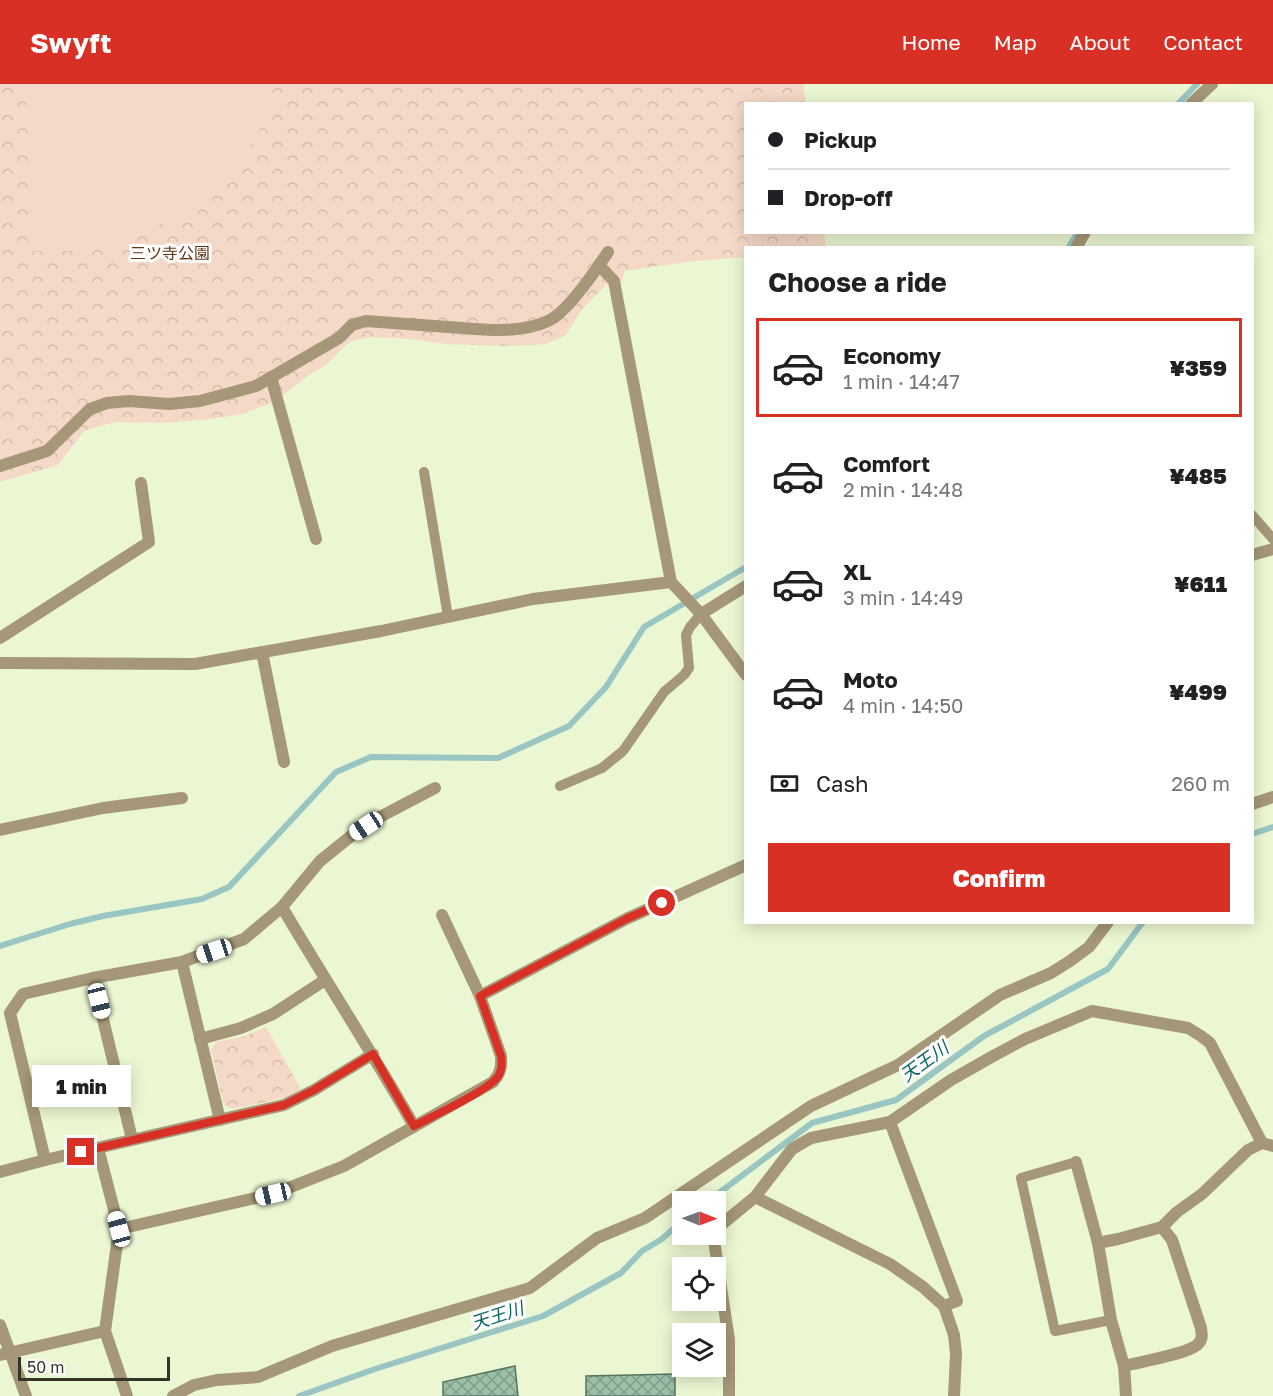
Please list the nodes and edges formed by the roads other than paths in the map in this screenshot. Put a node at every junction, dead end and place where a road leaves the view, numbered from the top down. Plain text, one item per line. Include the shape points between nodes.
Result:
1 (1212, 84) edge
2 (1193, 102) edge
3 (608, 252) dead end
4 (599, 265) junction
5 (271, 377) junction
6 (0, 466) edge
7 (424, 472) dead end
8 (141, 483) dead end
9 (1254, 517) edge
10 (1273, 538) edge
11 (316, 539) dead end
12 (1273, 549) edge
13 (1254, 554) edge
14 (671, 582) junction
15 (744, 587) edge
16 (701, 614) junction
17 (448, 617) junction
18 (0, 638) edge
19 (262, 652) junction
20 (0, 663) edge
21 (744, 672) edge
22 (284, 762) dead end
23 (560, 786) dead end
24 (435, 788) dead end
25 (1273, 797) edge
26 (182, 798) dead end
27 (1254, 803) edge
28 (0, 830) edge
29 (744, 866) edge
30 (282, 907) junction
31 (442, 915) dead end
32 (1106, 924) edge
33 (182, 962) junction
34 (93, 978) junction
35 (325, 980) junction
36 (480, 996) junction
37 (200, 1040) junction
38 (373, 1054) junction
39 (220, 1120) junction
40 (890, 1122) junction
41 (414, 1126) junction
42 (132, 1139) junction
43 (1268, 1144) edge
44 (98, 1148) junction
45 (45, 1160) junction
46 (1076, 1161) joint
47 (0, 1172) edge
48 (755, 1197) junction
49 (726, 1221) edge
50 (1162, 1227) junction
51 (119, 1229) junction
52 (1098, 1243) junction
53 (715, 1245) edge
54 (944, 1306) junction
55 (1111, 1320) junction
56 (0, 1325) edge
57 (105, 1331) junction
58 (4, 1353) edge
59 (1124, 1366) junction
60 (26, 1396) edge
61 (127, 1396) edge
62 (173, 1396) edge
63 (729, 1396) edge
64 (954, 1396) edge
65 (1126, 1396) edge

1 - 2 street
3 - 4 street
4 - 5 street via 559,314 548,321 516,330 366,321 352,325 339,338
4 - 14 street via 614,281
5 - 6 street via 256,386 200,401 107,403 90,409 47,451
5 - 11 street
7 - 17 lane
8 - 18 street via 149,542
9 - 10 lane
12 - 13 street
14 - 16 street
14 - 17 street via 533,599
15 - 16 street
16 - 21 street
16 - 23 lane via 686,634 689,668 664,692 623,751 602,768
17 - 19 street
19 - 20 street via 195,664
19 - 22 street
24 - 30 street via 356,832 320,861
25 - 27 street
26 - 28 street via 103,808
29 - 36 street via 626,919
30 - 33 street via 244,939
30 - 35 street
31 - 36 street
32 - 62 street via 1089,947 1051,973 1000,994 898,1065 811,1106 645,1218 597,1238 530,1288 332,1346 258,1377 194,1385
33 - 34 street
33 - 37 street
34 - 42 street
34 - 45 street via 23,994 10,1013
35 - 37 street via 273,1014
35 - 38 street
36 - 41 street via 501,1056 499,1075 485,1088
37 - 39 street
38 - 39 street via 290,1102
38 - 41 street
39 - 42 street
40 - 43 street via 995,1055 1092,1011 1188,1028 1202,1036
40 - 48 street via 811,1138 792,1149
40 - 54 street via 957,1301
41 - 51 street via 344,1166 288,1189
42 - 44 street
43 - 50 street via 1248,1150
44 - 45 street
44 - 51 street
45 - 47 street
46 - 52 street
46 - 55 lane via 1021,1178 1023,1189 1055,1331
48 - 49 street
48 - 54 street via 890,1264
50 - 52 street
50 - 59 street via 1172,1240 1202,1338 1188,1350
51 - 57 street
52 - 55 street
53 - 63 street via 729,1340
54 - 64 street via 956,1353
55 - 59 street
56 - 58 street
57 - 58 street
57 - 61 street
58 - 60 street
59 - 65 street

